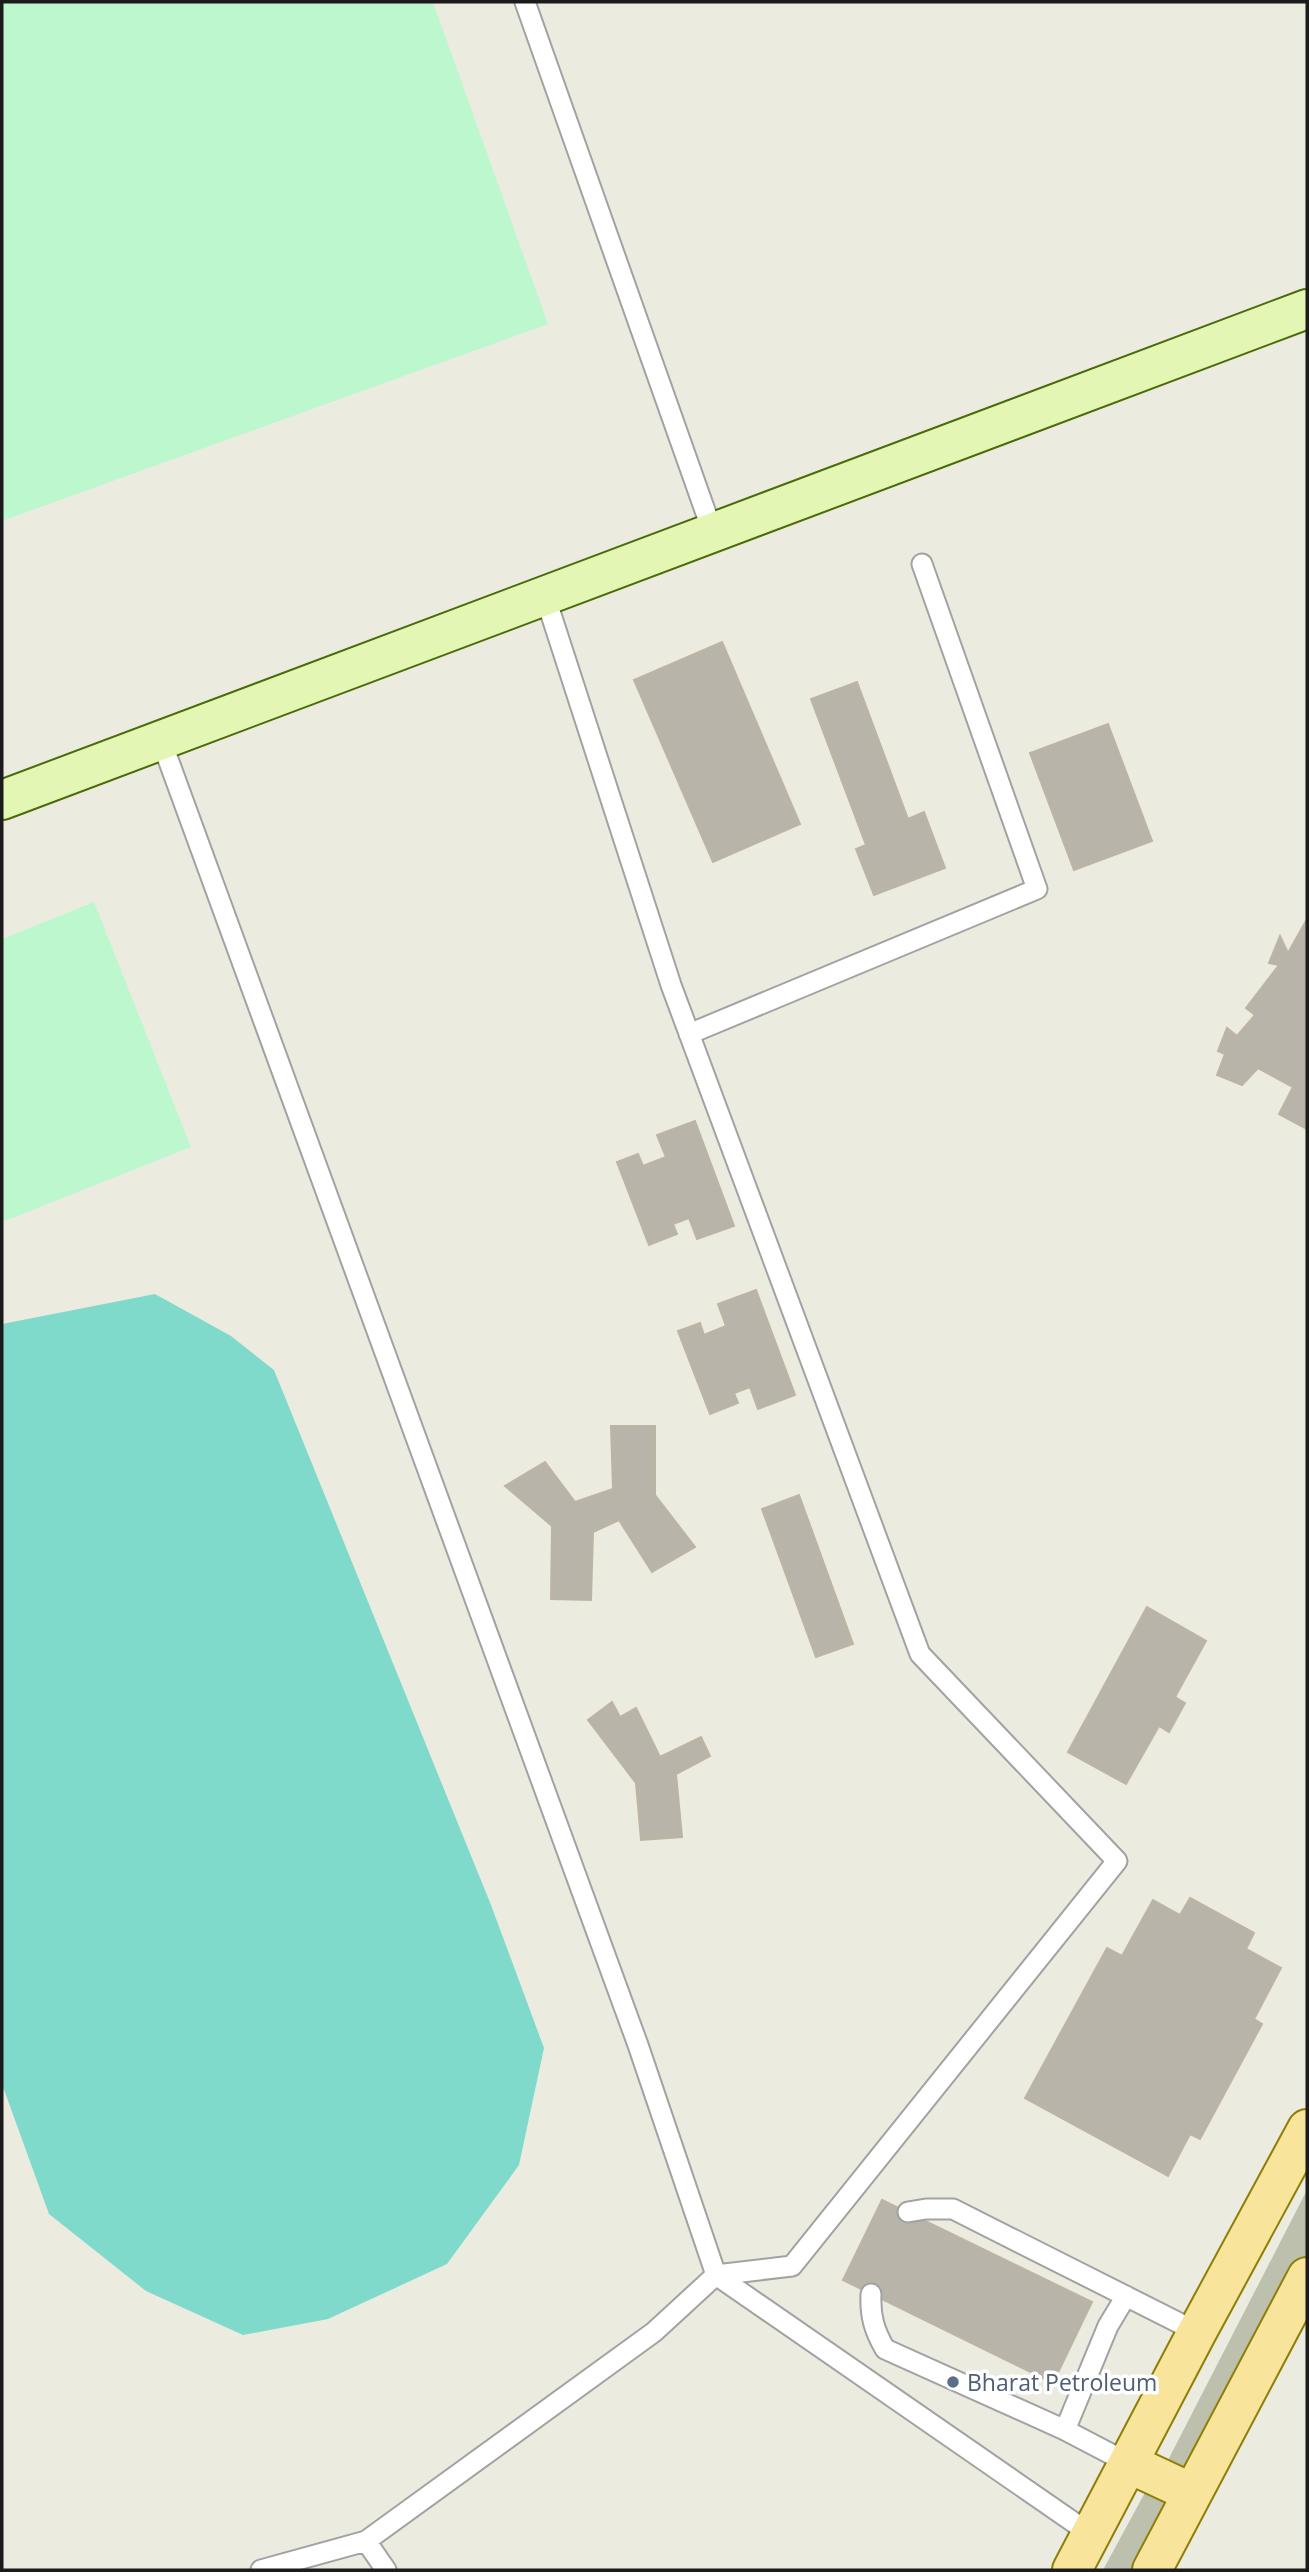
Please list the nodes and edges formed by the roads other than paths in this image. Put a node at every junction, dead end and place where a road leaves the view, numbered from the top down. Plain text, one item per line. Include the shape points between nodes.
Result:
1 (525, 2) edge
2 (1307, 309) edge
3 (713, 533) junction
4 (922, 564) dead end
5 (545, 596) junction
6 (161, 740) junction
7 (2, 800) edge
8 (689, 1034) junction
9 (1307, 2129) edge
10 (908, 2212) dead end
11 (716, 2275) junction
12 (1307, 2277) edge
13 (871, 2294) dead end
14 (1126, 2296) junction
15 (1197, 2332) junction
16 (1065, 2430) junction
17 (1130, 2464) junction
18 (1192, 2493) junction
19 (1092, 2535) junction
20 (366, 2541) junction
21 (261, 2570) edge
22 (386, 2570) edge
23 (1072, 2570) edge
24 (1152, 2570) edge

1 - 3 lane
2 - 3 street
3 - 5 street
4 - 8 lane via 1037,889
5 - 6 street
5 - 8 lane
6 - 7 street
6 - 11 lane via 634,2032
8 - 11 lane via 920,1654 1117,1861 792,2266
9 - 15 main road
10 - 14 lane via 953,2209
11 - 19 lane
11 - 20 lane via 654,2332
12 - 18 main road
13 - 16 lane via 870,2315 885,2349
14 - 15 lane
14 - 16 lane via 1108,2326
15 - 17 main road
16 - 17 lane
17 - 18 main road
17 - 19 main road
18 - 24 main road
19 - 23 main road
20 - 21 lane
20 - 22 lane

